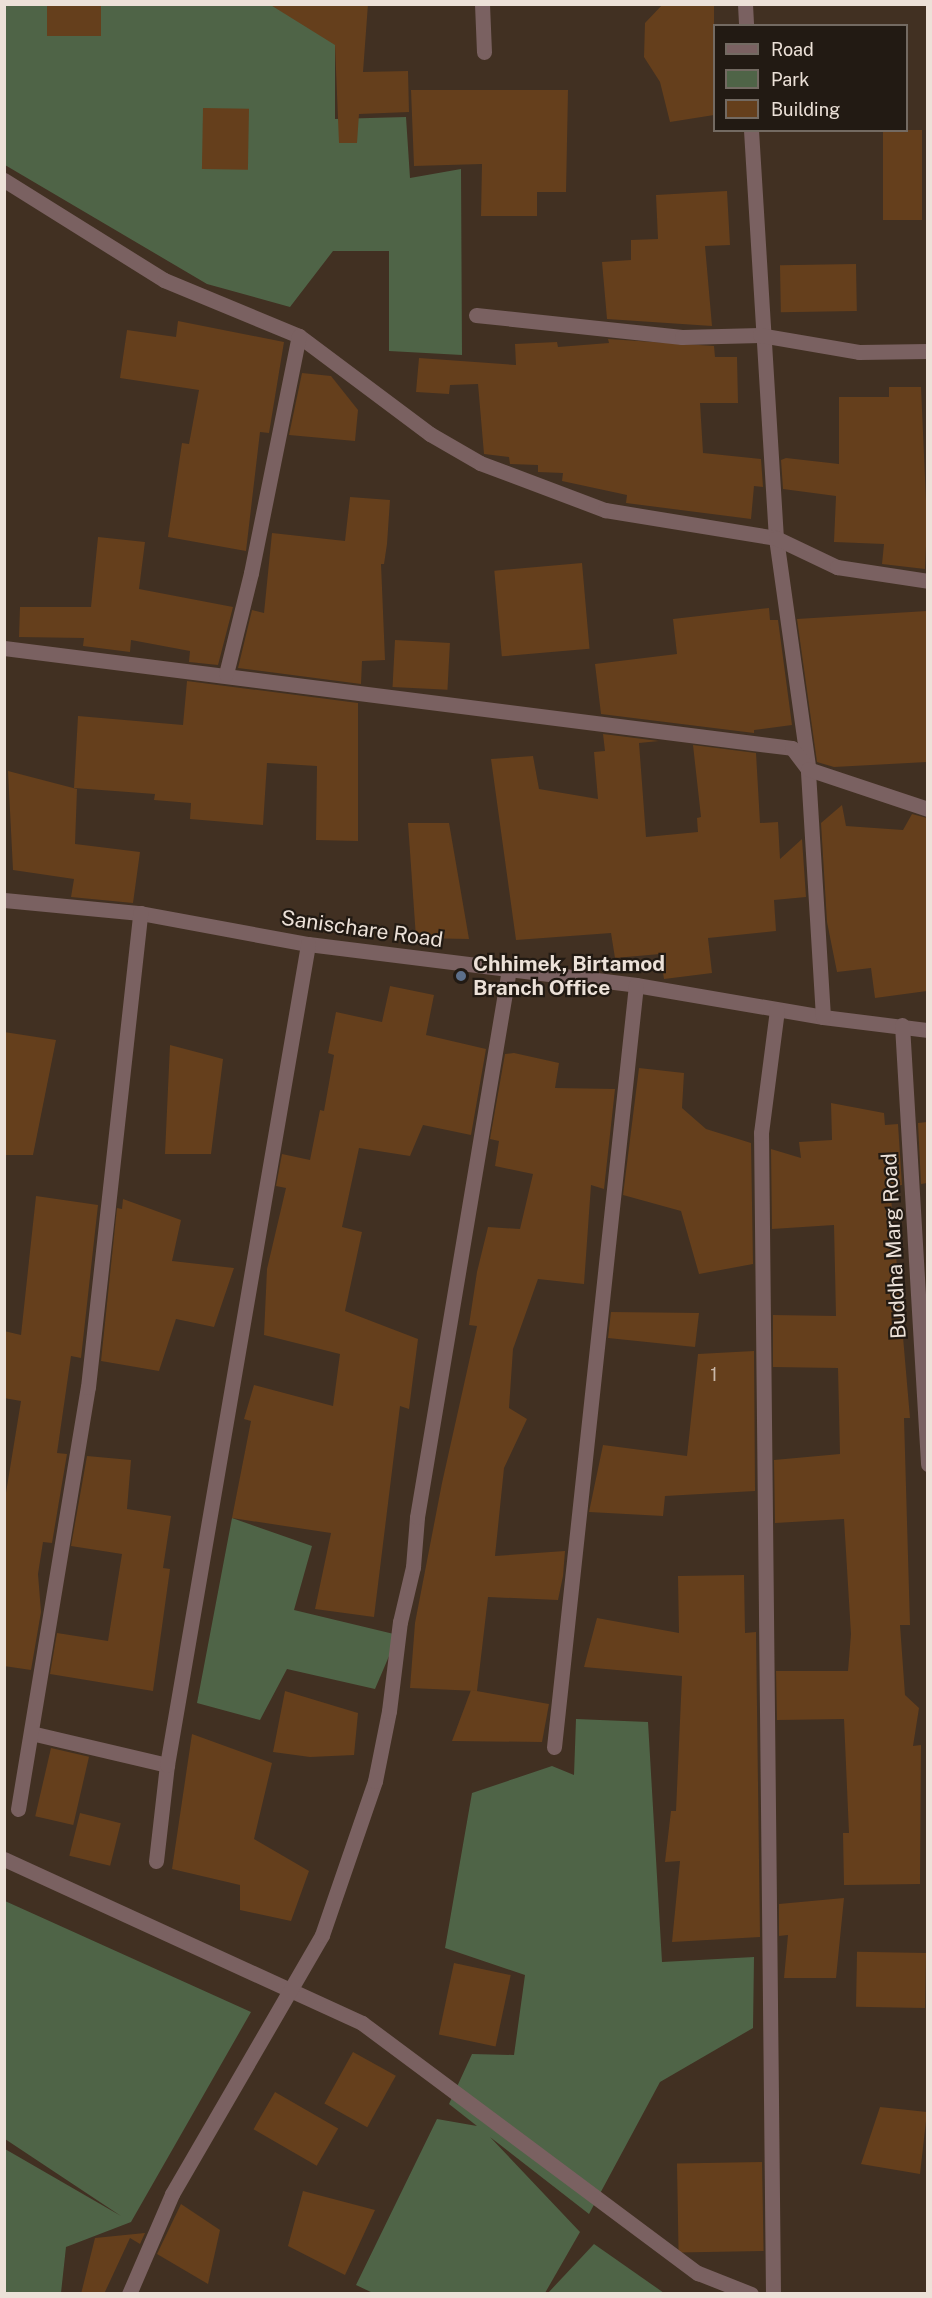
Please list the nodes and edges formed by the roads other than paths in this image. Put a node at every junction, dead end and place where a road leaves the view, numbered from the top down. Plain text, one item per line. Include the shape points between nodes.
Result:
1 (482, 4) edge
2 (745, 4) edge
3 (746, 24) edge
4 (484, 52) dead end
5 (751, 132) edge
6 (4, 180) edge
7 (476, 315) dead end
8 (760, 335) junction
9 (299, 336) junction
10 (927, 351) edge
11 (776, 538) junction
12 (927, 581) edge
13 (4, 648) edge
14 (226, 674) junction
15 (808, 769) junction
16 (927, 809) edge
17 (4, 900) edge
18 (140, 913) junction
19 (308, 944) junction
20 (509, 969) junction
21 (636, 985) junction
22 (777, 1010) junction
23 (823, 1017) junction
24 (902, 1025) junction
25 (927, 1030) edge
26 (927, 1464) edge
27 (31, 1733) junction
28 (554, 1747) dead end
29 (167, 1765) junction
30 (18, 1809) dead end
31 (4, 1859) edge
32 (156, 1861) dead end
33 (288, 1989) junction
34 (129, 2294) edge
35 (751, 2294) edge
36 (774, 2294) edge

1 - 4 street
2 - 3 street
5 - 8 street
6 - 9 street via 164,280
7 - 8 street via 682,337
8 - 10 street via 860,352
8 - 11 street
9 - 11 street via 430,434 480,463 605,510
9 - 14 street via 251,573
11 - 12 street via 837,567
11 - 15 street
13 - 14 street
14 - 15 street via 792,748
15 - 16 street
15 - 23 street
17 - 18 street, Sanischare Road
18 - 19 street, Sanischare Road
18 - 27 street via 88,1387
19 - 20 street, Sanischare Road
19 - 29 street
20 - 21 street, Sanischare Road
20 - 33 street via 375,1781 322,1935
21 - 22 street, Sanischare Road
21 - 28 street
22 - 23 street, Sanischare Road
22 - 36 street via 761,1132
23 - 24 street, Sanischare Road
24 - 25 street, Sanischare Road
24 - 26 street, Buddha Marg Road
27 - 29 street
27 - 30 street
29 - 32 street
31 - 33 street
33 - 34 street via 172,2194
33 - 35 street via 362,2023 698,2273

